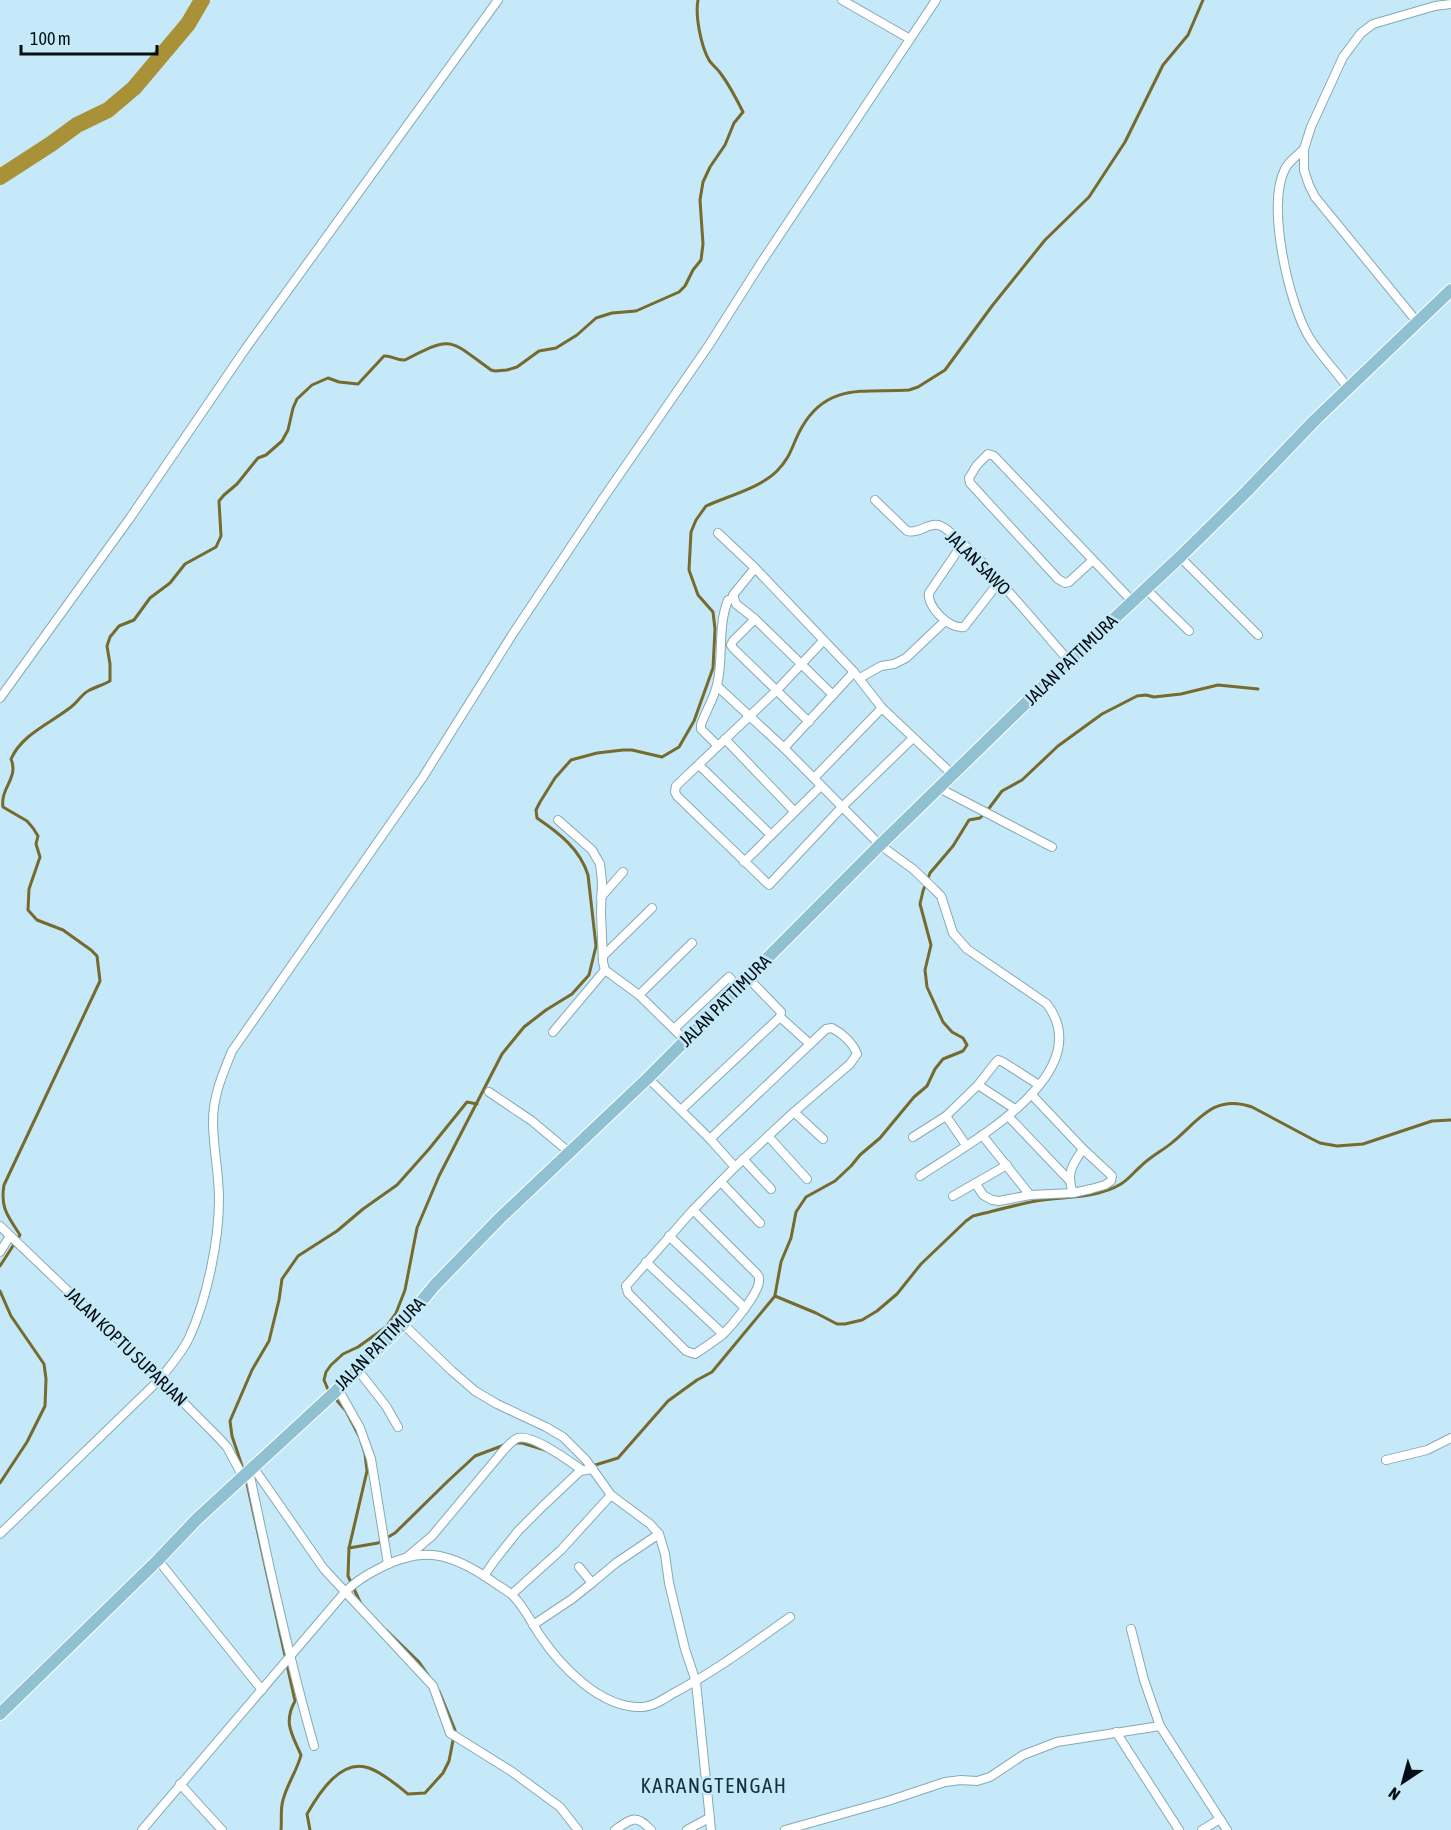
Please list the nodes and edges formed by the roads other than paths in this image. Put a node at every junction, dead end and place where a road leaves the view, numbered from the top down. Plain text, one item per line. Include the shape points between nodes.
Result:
1 (498, 0) edge
2 (842, 0) edge
3 (936, 0) edge
4 (1433, 3) edge
5 (1451, 4) edge
6 (910, 39) junction
7 (1304, 149) junction
8 (1451, 290) edge
9 (1418, 323) junction
10 (1348, 388) junction
11 (875, 500) dead end
12 (718, 533) dead end
13 (963, 543) junction
14 (1180, 557) junction
15 (1093, 560) junction
16 (755, 568) junction
17 (999, 582) junction
18 (1146, 589) junction
19 (734, 598) junction
20 (1133, 602) junction
21 (755, 620) junction
22 (945, 621) junction
23 (1189, 631) dead end
24 (1258, 635) dead end
25 (823, 641) junction
26 (1069, 661) junction
27 (802, 665) junction
28 (857, 675) junction
29 (717, 686) junction
30 (777, 690) junction
31 (833, 695) junction
32 (0, 698) edge
33 (882, 708) junction
34 (750, 715) junction
35 (809, 722) junction
36 (913, 738) junction
37 (725, 740) junction
38 (718, 746) junction
39 (784, 748) junction
40 (699, 765) junction
41 (953, 775) junction
42 (814, 778) junction
43 (821, 786) junction
44 (939, 788) junction
45 (843, 806) junction
46 (794, 812) junction
47 (558, 820) dead end
48 (771, 835) junction
49 (880, 845) junction
50 (1052, 847) dead end
51 (744, 862) junction
52 (623, 872) dead end
53 (601, 897) junction
54 (652, 908) dead end
55 (692, 943) dead end
56 (603, 956) junction
57 (605, 970) junction
58 (748, 978) junction
59 (738, 987) junction
60 (639, 995) junction
61 (780, 1017) junction
62 (674, 1029) junction
63 (553, 1032) dead end
64 (686, 1041) junction
65 (810, 1044) junction
66 (648, 1078) junction
67 (978, 1085) junction
68 (1039, 1085) junction
69 (489, 1092) dead end
70 (1031, 1094) junction
71 (1015, 1109) junction
72 (681, 1110) junction
73 (794, 1112) junction
74 (945, 1116) junction
75 (1008, 1116) junction
76 (982, 1135) junction
77 (768, 1136) junction
78 (913, 1137) dead end
79 (710, 1139) junction
80 (823, 1139) dead end
81 (966, 1145) junction
82 (1083, 1149) junction
83 (569, 1152) junction
84 (742, 1159) junction
85 (1007, 1165) junction
86 (735, 1167) junction
87 (920, 1176) dead end
88 (807, 1179) dead end
89 (1069, 1180) junction
90 (721, 1182) junction
91 (976, 1184) junction
92 (771, 1189) dead end
93 (1073, 1192) junction
94 (1030, 1195) junction
95 (953, 1196) dead end
96 (693, 1210) junction
97 (760, 1223) dead end
98 (0, 1226) edge
99 (669, 1236) junction
100 (10, 1237) junction
101 (0, 1252) edge
102 (646, 1262) junction
103 (745, 1308) junction
104 (403, 1324) junction
105 (723, 1334) junction
106 (357, 1369) junction
107 (160, 1379) junction
108 (333, 1393) junction
109 (398, 1426) dead end
110 (1451, 1438) edge
111 (1386, 1460) dead end
112 (593, 1469) junction
113 (582, 1470) junction
114 (247, 1473) junction
115 (611, 1495) junction
116 (0, 1534) edge
117 (659, 1534) junction
118 (406, 1558) junction
119 (158, 1560) junction
120 (388, 1564) junction
121 (579, 1567) dead end
122 (484, 1576) junction
123 (592, 1583) junction
124 (350, 1588) junction
125 (512, 1594) junction
126 (790, 1617) dead end
127 (533, 1625) junction
128 (1131, 1629) dead end
129 (289, 1659) junction
130 (696, 1682) junction
131 (262, 1690) junction
132 (0, 1714) edge
133 (1160, 1726) junction
134 (1116, 1732) junction
135 (314, 1746) dead end
136 (180, 1784) junction
137 (709, 1818) junction
138 (1220, 1819) junction
139 (142, 1830) edge
140 (222, 1830) edge
141 (578, 1830) edge
142 (615, 1830) edge
143 (651, 1830) edge
144 (687, 1830) edge
145 (711, 1830) edge
146 (785, 1830) edge
147 (1179, 1830) edge
148 (1202, 1830) edge
149 (1227, 1830) edge

1 - 32 street via 246,348
2 - 6 street
3 - 6 street
4 - 5 street
4 - 7 street via 1373,24 1361,33 1343,57
6 - 107 street via 519,626 423,777 232,1051 215,1101 219,1214 209,1276 189,1339
7 - 9 street via 1304,170 1315,197
7 - 10 street via 1285,169 1277,202 1278,228 1300,320
8 - 9 main road, JALAN PATTIMURA
9 - 10 main road, JALAN PATTIMURA
10 - 14 main road, JALAN PATTIMURA
11 - 13 street, JALAN SAWO via 907,531 940,525
12 - 16 street
13 - 17 street, JALAN SAWO
13 - 22 street via 929,593 929,602
14 - 18 main road, JALAN PATTIMURA
14 - 24 street
15 - 15 street via 1069,582 1058,579 970,483 977,465 988,454 994,456
15 - 20 street
16 - 19 street via 737,588
16 - 25 street
17 - 22 street via 964,627
17 - 26 street, JALAN SAWO
18 - 20 main road, JALAN PATTIMURA
18 - 23 street
19 - 21 street
19 - 29 street via 728,600 722,617
20 - 26 main road, JALAN PATTIMURA
21 - 27 street
21 - 30 street via 731,645
22 - 28 street via 906,658
25 - 27 street
25 - 28 street
26 - 41 main road, JALAN PATTIMURA
27 - 30 street
27 - 31 street
28 - 31 street
28 - 33 street
29 - 34 street
29 - 38 street via 701,729
30 - 34 street
30 - 35 street
31 - 35 street
33 - 36 street
33 - 42 street
34 - 37 street
34 - 39 street
35 - 39 street
36 - 41 street
36 - 45 street
37 - 38 street
37 - 46 street
38 - 40 street
39 - 42 street
40 - 48 street
40 - 51 street via 676,786 675,792
41 - 44 main road, JALAN PATTIMURA
42 - 43 street
43 - 45 street
43 - 46 street
44 - 49 main road, JALAN PATTIMURA
44 - 50 street
45 - 49 street
45 - 51 street via 771,885
46 - 48 street
47 - 53 street via 597,857
48 - 51 street
49 - 58 main road, JALAN PATTIMURA
49 - 68 street via 913,868 941,896 949,926 967,949 1047,1004 1054,1013 1060,1040 1058,1055
52 - 53 street
53 - 56 street
54 - 56 street
55 - 60 street
56 - 57 street
57 - 60 street
57 - 63 street
58 - 59 main road, JALAN PATTIMURA
58 - 61 street via 781,1012
59 - 62 street via 729,977
59 - 64 main road, JALAN PATTIMURA
60 - 62 street
61 - 65 street
61 - 72 street
62 - 64 street
64 - 66 main road, JALAN PATTIMURA
65 - 73 street via 832,1028 852,1045 856,1054 850,1064
65 - 79 street
66 - 72 street
66 - 83 main road, JALAN PATTIMURA
67 - 68 street via 998,1060
67 - 71 street
67 - 74 street
68 - 70 street
69 - 83 street
70 - 71 street
70 - 82 street
71 - 75 street
72 - 79 street
73 - 77 street
73 - 80 street
74 - 78 street
74 - 81 street
75 - 76 street
75 - 89 street
76 - 81 street
76 - 85 street
77 - 84 street
77 - 88 street
79 - 86 street
81 - 87 street
82 - 89 street
82 - 93 street via 1112,1179 1105,1185
83 - 104 main road, JALAN PATTIMURA via 462,1256
84 - 86 street
84 - 92 street
85 - 91 street
85 - 94 street
86 - 90 street
89 - 93 street
90 - 96 street
90 - 97 street
91 - 94 street via 992,1200
91 - 95 street
93 - 94 street
96 - 99 street
96 - 103 street via 759,1276 758,1286
98 - 100 street, JALAN KOPTU SUPARJAN
99 - 102 street
99 - 103 street
100 - 101 street
100 - 107 street, JALAN KOPTU SUPARJAN
102 - 105 street
102 - 105 street via 626,1286 628,1293 686,1351 695,1354
103 - 105 street
104 - 106 main road, JALAN PATTIMURA
104 - 112 street via 475,1390 554,1432
106 - 108 main road, JALAN PATTIMURA
106 - 109 street
107 - 114 street, JALAN KOPTU SUPARJAN
107 - 116 street
108 - 114 main road, JALAN PATTIMURA
108 - 120 street via 360,1428 371,1460
110 - 111 street via 1428,1450
112 - 113 street
112 - 115 street
113 - 118 street via 548,1447 515,1439 432,1536
113 - 122 street via 518,1531
114 - 119 main road, JALAN PATTIMURA
114 - 124 street via 324,1569
114 - 129 street
115 - 117 street
115 - 125 street via 561,1550
117 - 123 street
117 - 130 street
118 - 120 street
118 - 122 street via 444,1556
119 - 131 street
119 - 132 main road, JALAN PATTIMURA
120 - 124 street
121 - 123 street
122 - 125 street
123 - 127 street
124 - 129 street
124 - 141 street via 433,1686 450,1733 560,1807
125 - 127 street
126 - 130 street
127 - 130 street via 559,1661 583,1684 619,1703 647,1707
128 - 133 street
129 - 131 street
129 - 135 street
130 - 137 street
131 - 136 street
133 - 134 street
133 - 138 street
134 - 146 street via 1057,1742 1023,1755 977,1781 945,1782
134 - 147 street
136 - 139 street
136 - 140 street
137 - 144 street
137 - 145 street
138 - 148 street
138 - 149 street
142 - 143 street via 633,1819 643,1821

